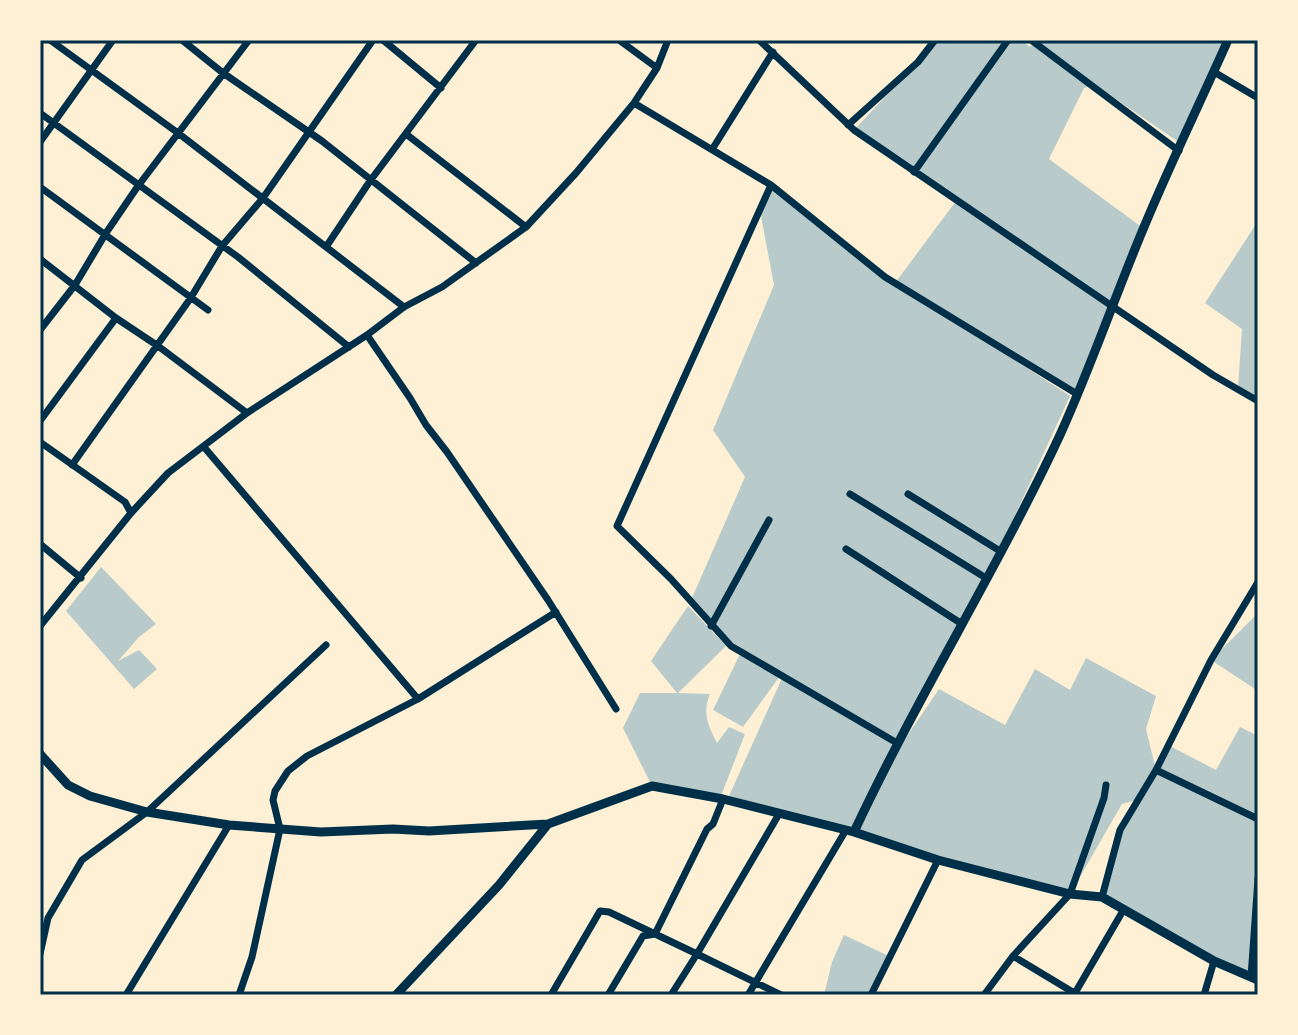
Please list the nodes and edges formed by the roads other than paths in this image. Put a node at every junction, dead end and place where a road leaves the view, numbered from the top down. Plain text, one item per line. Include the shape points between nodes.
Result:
1 (50, 40) edge
2 (113, 40) edge
3 (182, 40) edge
4 (249, 40) edge
5 (373, 40) edge
6 (383, 40) edge
7 (476, 40) edge
8 (619, 40) edge
9 (668, 40) edge
10 (759, 40) edge
11 (935, 40) edge
12 (1008, 40) edge
13 (1031, 40) edge
14 (1228, 40) edge
15 (773, 52) junction
16 (657, 68) junction
17 (92, 70) junction
18 (1214, 72) junction
19 (223, 73) junction
20 (441, 88) junction
21 (1258, 98) edge
22 (634, 103) junction
23 (40, 113) edge
24 (54, 124) junction
25 (848, 125) junction
26 (308, 131) junction
27 (178, 133) junction
28 (406, 134) junction
29 (40, 142) edge
30 (713, 148) junction
31 (1179, 151) junction
32 (914, 172) junction
33 (370, 181) junction
34 (771, 185) junction
35 (138, 186) junction
36 (40, 187) edge
37 (263, 198) junction
38 (526, 227) junction
39 (106, 233) junction
40 (222, 246) junction
41 (326, 247) junction
42 (40, 259) edge
43 (476, 263) junction
44 (75, 285) junction
45 (190, 299) junction
46 (404, 307) junction
47 (1114, 308) junction
48 (208, 310) dead end
49 (116, 318) junction
50 (40, 330) edge
51 (367, 335) junction
52 (158, 346) junction
53 (349, 347) junction
54 (1077, 394) junction
55 (1258, 401) edge
56 (247, 413) junction
57 (40, 421) edge
58 (40, 442) edge
59 (204, 447) junction
60 (72, 465) junction
61 (850, 494) dead end
62 (908, 494) dead end
63 (131, 513) junction
64 (769, 520) dead end
65 (40, 544) edge
66 (846, 549) dead end
67 (1000, 551) junction
68 (81, 578) junction
69 (986, 578) junction
70 (1258, 582) edge
71 (556, 612) junction
72 (962, 624) junction
73 (40, 626) edge
74 (711, 626) junction
75 (326, 645) dead end
76 (418, 699) junction
77 (616, 709) dead end
78 (897, 743) junction
79 (40, 754) edge
80 (1156, 770) junction
81 (1106, 785) dead end
82 (723, 799) junction
83 (147, 812) junction
84 (779, 814) junction
85 (1258, 819) edge
86 (548, 824) junction
87 (229, 825) junction
88 (280, 829) junction
89 (850, 831) junction
90 (938, 860) junction
91 (1258, 879) edge
92 (1070, 894) junction
93 (1102, 897) junction
94 (1124, 909) junction
95 (655, 934) junction
96 (40, 954) edge
97 (697, 954) junction
98 (1013, 956) junction
99 (1214, 961) junction
100 (1254, 978) edge
101 (755, 983) junction
102 (1077, 994) edge
103 (126, 995) edge
104 (239, 995) edge
105 (396, 995) edge
106 (551, 995) edge
107 (608, 995) edge
108 (671, 995) edge
109 (748, 995) edge
110 (781, 995) edge
111 (871, 995) edge
112 (984, 995) edge
113 (1204, 995) edge

1 - 17 street
2 - 17 street
3 - 19 street
4 - 19 street
5 - 26 street
6 - 20 street
7 - 20 street
8 - 16 street
9 - 16 street
10 - 15 street
11 - 25 street
12 - 32 street
13 - 31 street
14 - 18 street
15 - 25 street
15 - 30 street
16 - 22 street
17 - 24 street
17 - 27 street
18 - 21 street
18 - 31 street
19 - 26 street
19 - 27 street
20 - 28 street
22 - 30 street
22 - 38 street
23 - 24 street
24 - 29 street
24 - 35 street
25 - 32 street
26 - 33 street
26 - 37 street
27 - 35 street
27 - 37 street
28 - 33 street
28 - 38 street
30 - 34 street
31 - 47 street
32 - 47 street
33 - 41 street
33 - 43 street
34 - 54 street via 885,277
34 - 74 street via 617,526
35 - 39 street
35 - 40 street
36 - 39 street
37 - 40 street
37 - 41 street
38 - 43 street
39 - 44 street
39 - 45 street
40 - 45 street
40 - 53 street
41 - 46 street
42 - 44 street
43 - 46 street
44 - 49 street
44 - 50 street
45 - 48 street
45 - 52 street
46 - 51 street
47 - 54 street
47 - 55 street
49 - 52 street
49 - 57 street
51 - 53 street
51 - 71 street
52 - 56 street
52 - 60 street
53 - 56 street
54 - 67 street
56 - 59 street
58 - 60 street
59 - 63 street via 168,473
59 - 76 street
60 - 63 street via 125,502
61 - 69 street
62 - 67 street
63 - 68 street
64 - 74 street
65 - 68 street
66 - 72 street
67 - 69 street
68 - 73 street
69 - 72 street
70 - 80 street via 1211,660
71 - 76 street
71 - 77 street
72 - 78 street
74 - 78 street via 731,646
75 - 83 street
76 - 88 street via 288,771 273,800
78 - 89 street
79 - 83 street via 78,792
80 - 85 street
80 - 93 street via 1120,830
81 - 92 street
82 - 84 street
82 - 86 street via 652,786
82 - 95 street
83 - 87 street
83 - 96 street via 82,860 48,918
84 - 89 street
84 - 97 street
86 - 88 street via 429,831
86 - 105 street
87 - 88 street
87 - 103 street
88 - 104 street
89 - 90 street
89 - 101 street
90 - 92 street
90 - 111 street
91 - 100 street
92 - 93 street
92 - 98 street
93 - 94 street
94 - 99 street
94 - 102 street
95 - 97 street
95 - 106 street via 600,911
95 - 107 street via 643,936
97 - 101 street
97 - 108 street
98 - 102 street
98 - 112 street
99 - 100 street
99 - 113 street
101 - 109 street
101 - 110 street

